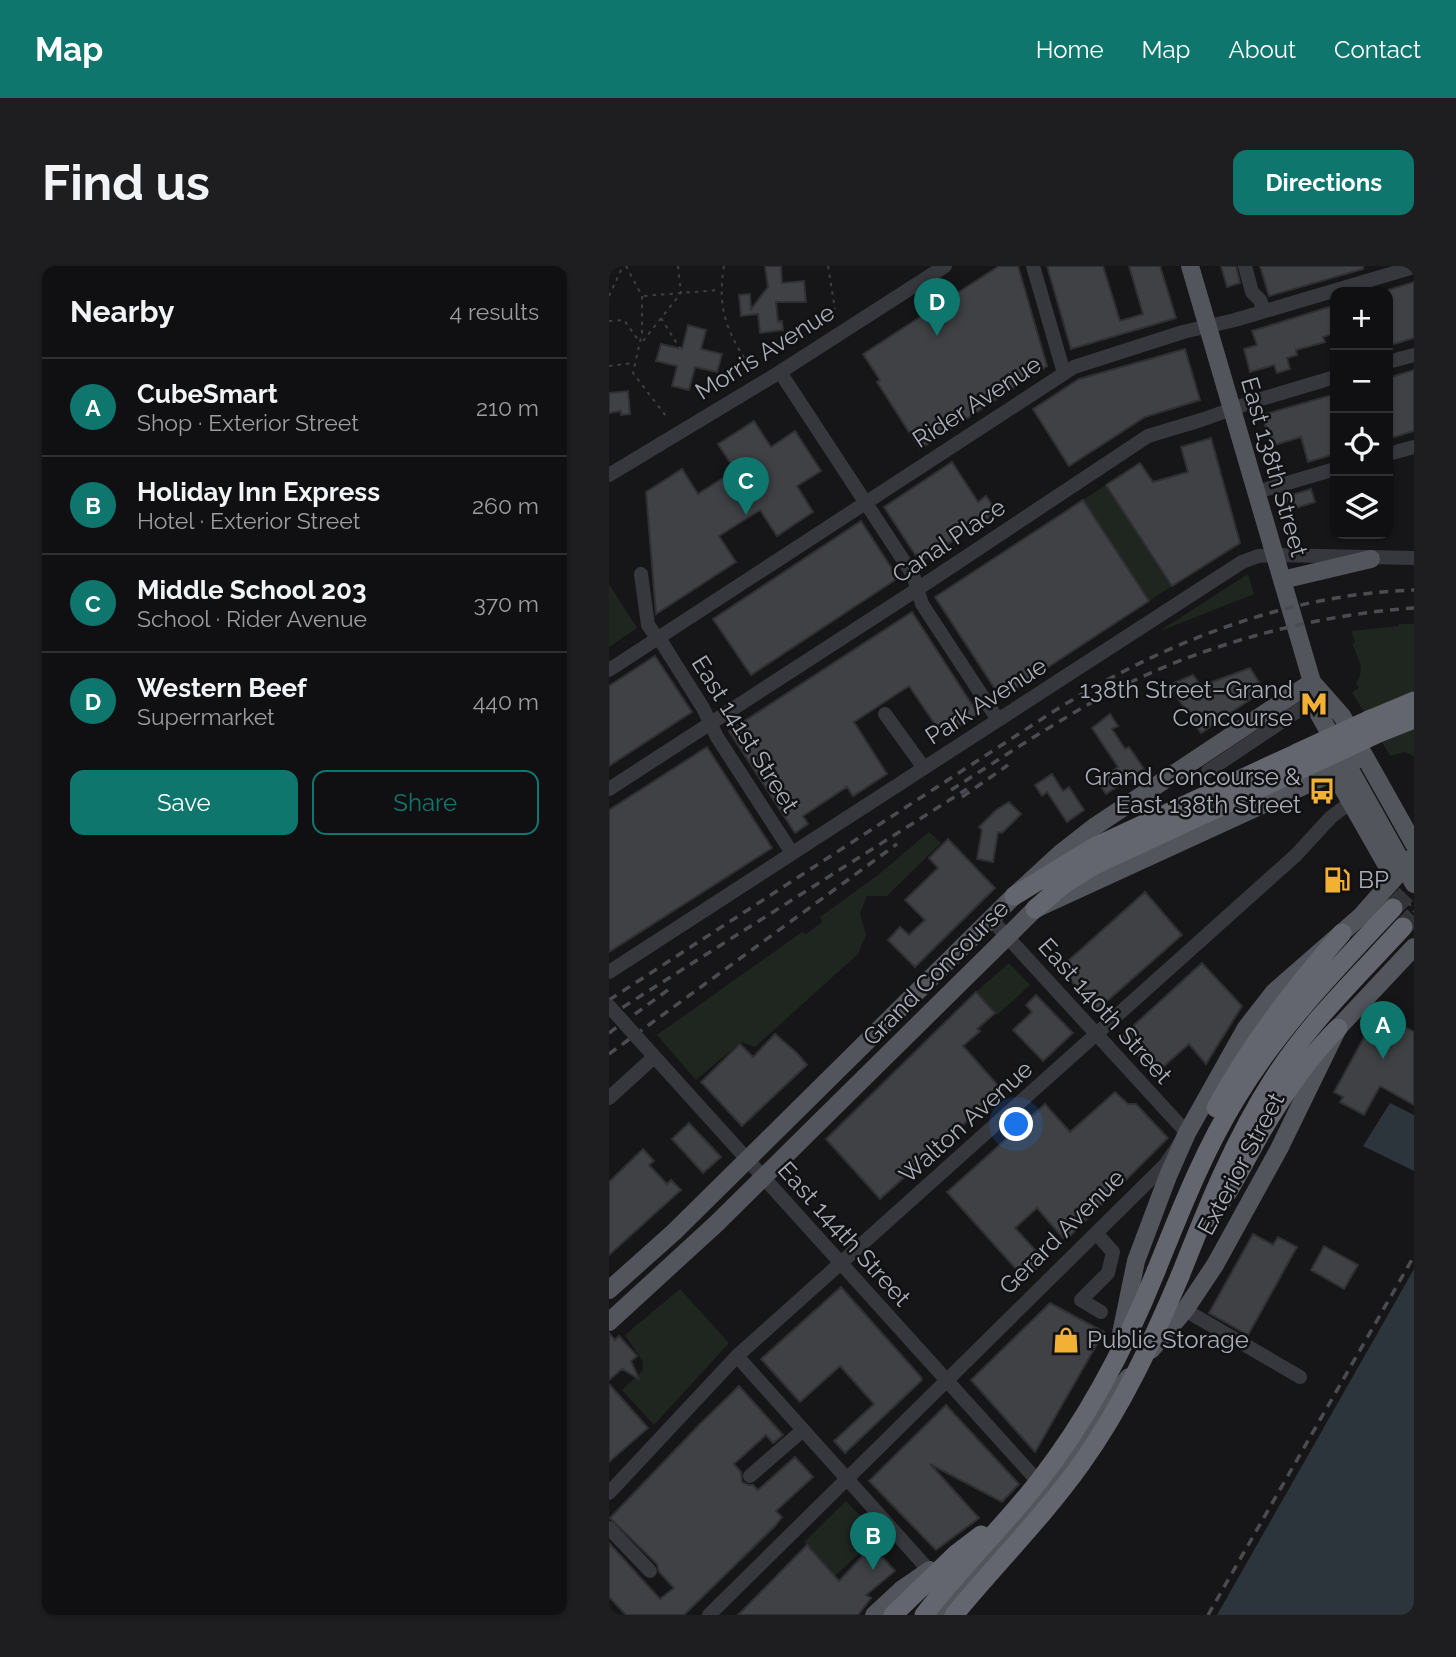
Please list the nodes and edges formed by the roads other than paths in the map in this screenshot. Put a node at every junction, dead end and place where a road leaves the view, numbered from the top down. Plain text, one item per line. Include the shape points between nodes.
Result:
1 (945, 266) edge
2 (1033, 266) edge
3 (1189, 266) edge
4 (1245, 266) edge
5 (1360, 266) edge
6 (1414, 267) edge
7 (1365, 282) junction
8 (1264, 311) junction
9 (1207, 326) junction
10 (1414, 355) edge
11 (1393, 361) edge
12 (780, 372) junction
13 (1064, 373) junction
14 (1330, 378) edge
15 (1231, 408) junction
16 (1414, 447) edge
17 (1393, 453) edge
18 (1330, 470) edge
19 (609, 475) edge
20 (1257, 492) junction
21 (865, 503) junction
22 (1275, 555) junction
23 (1414, 558) edge
24 (1371, 559) junction
25 (641, 574) dead end
26 (1282, 580) junction
27 (917, 588) junction
28 (658, 638) junction
29 (609, 670) edge
30 (1314, 696) junction
31 (1414, 701) edge
32 (885, 714) dead end
33 (1414, 719) edge
34 (998, 720) junction
35 (711, 723) junction
36 (1375, 726) junction
37 (1364, 756) junction
38 (1300, 760) junction
39 (924, 768) junction
40 (1340, 769) junction
41 (1207, 771) dead end
42 (609, 789) edge
43 (1357, 798) junction
44 (1414, 844) edge
45 (792, 853) junction
46 (1404, 867) edge
47 (1414, 884) edge
48 (1014, 896) junction
49 (1393, 908) tunnel mouth
50 (1035, 909) junction
51 (991, 919) junction
52 (1403, 928) tunnel mouth
53 (1342, 933) junction
54 (1007, 937) junction
55 (1414, 947) edge
56 (609, 972) edge
57 (609, 1006) edge
58 (1338, 1028) junction
59 (1097, 1035) junction
60 (653, 1055) junction
61 (609, 1098) edge
62 (1187, 1133) junction
63 (746, 1160) junction
64 (1197, 1171) junction
65 (763, 1178) junction
66 (1199, 1229) junction
67 (1096, 1233) junction
68 (841, 1265) junction
69 (609, 1290) edge
70 (1185, 1310) junction
71 (1101, 1311) dead end
72 (609, 1322) edge
73 (737, 1356) junction
74 (1116, 1357) junction
75 (1137, 1367) junction
76 (1300, 1377) dead end
77 (947, 1380) junction
78 (1107, 1401) junction
79 (803, 1430) junction
80 (750, 1476) dead end
81 (847, 1480) junction
82 (1044, 1488) junction
83 (609, 1493) edge
84 (1013, 1512) junction
85 (609, 1528) edge
86 (650, 1571) dead end
87 (930, 1571) junction
88 (954, 1606) edge
89 (709, 1615) edge
90 (874, 1615) edge
91 (893, 1615) edge
92 (924, 1615) edge
93 (935, 1615) edge

1 - 12 street, Morris Avenue
2 - 13 street
3 - 9 main road, East 138th Street
4 - 8 street via 1252,292
5 - 7 street
6 - 7 street, Rider Avenue
7 - 8 street, Rider Avenue
8 - 9 street, Rider Avenue
9 - 13 street, Rider Avenue via 1092,359
9 - 15 main road, East 138th Street
10 - 11 street
12 - 19 street, Morris Avenue
12 - 21 street
13 - 21 street, Rider Avenue
14 - 15 street, Canal Place
15 - 20 main road, East 138th Street
15 - 27 street, Canal Place via 1148,436
16 - 17 street
18 - 20 street
20 - 22 main road, East 138th Street
21 - 27 street
21 - 28 street, Rider Avenue
22 - 24 street, Park Avenue
22 - 26 main road, East 138th Street
22 - 34 street, Park Avenue via 1242,562
23 - 24 street, Park Avenue
24 - 26 main road
25 - 28 street, East 141st Street via 648,625
26 - 30 main road, East 138th Street
27 - 34 street via 922,604
27 - 35 street, Canal Place
28 - 29 street, Rider Avenue
28 - 35 street, East 141st Street
30 - 37 main road, East 138th Street via 1342,716
30 - 40 main road, East 138th Street
30 - 41 street
30 - 48 main road, Grand Concourse via 1094,827
31 - 36 highway
32 - 39 street
33 - 36 highway
34 - 39 street, Park Avenue
35 - 42 street, Canal Place
35 - 45 street, East 141st Street
36 - 38 highway, bridge
37 - 40 main road, Grand Concourse
37 - 44 main road, East 138th Street
38 - 48 highway via 1087,851
38 - 50 highway via 1095,865
39 - 45 street, Park Avenue
40 - 43 main road, East 138th Street
40 - 50 main road, Grand Concourse
43 - 46 main road, East 138th Street
43 - 59 street, Walton Avenue
45 - 56 street, Park Avenue
46 - 47 main road, East 138th Street
46 - 53 main road, Gerard Avenue
48 - 51 main road, Grand Concourse
49 - 64 highway via 1282,1032 1237,1096
50 - 54 main road, Grand Concourse
51 - 54 street, East 140th Street
51 - 63 main road, Grand Concourse
52 - 66 highway via 1319,1018 1275,1076 1224,1167
53 - 62 main road, Gerard Avenue via 1259,1010
53 - 64 highway via 1243,1059 1215,1109
54 - 59 street, East 140th Street
54 - 65 main road, Grand Concourse
55 - 58 main road, Exterior Street
57 - 60 street, East 144th Street, bridge
58 - 66 highway via 1297,1075 1225,1198
58 - 70 main road, Exterior Street via 1279,1149
59 - 62 street, East 140th Street
59 - 68 street, Walton Avenue
60 - 61 street
60 - 63 street, East 144th Street
62 - 67 street, Gerard Avenue via 1165,1165
62 - 74 main road, Exterior Street via 1136,1261
63 - 65 street, East 144th Street
63 - 69 main road, Grand Concourse
64 - 84 highway, bridge via 1130,1334 1101,1390 1052,1464
65 - 68 street, East 144th Street
65 - 72 main road, Grand Concourse
66 - 88 highway, bridge via 1149,1348 1099,1438 1054,1500
67 - 71 street via 1114,1252 1108,1273 1081,1300
67 - 77 street, Gerard Avenue
68 - 73 street, Walton Avenue
68 - 77 street, East 144th Street
70 - 75 main road, Exterior Street
70 - 76 street
73 - 79 street
73 - 83 street, Walton Avenue
74 - 75 main road via 1121,1366
74 - 78 main road, Exterior Street
75 - 78 main road, Exterior Street
77 - 81 street, Gerard Avenue
77 - 82 street, East 144th Street
78 - 82 main road, Exterior Street via 1059,1474
79 - 80 street
79 - 81 street
81 - 87 street
81 - 89 street, Gerard Avenue
82 - 87 main road, Exterior Street
82 - 88 main road, Exterior Street
84 - 91 highway, bridge via 956,1554
84 - 92 highway, bridge
85 - 86 street
87 - 88 street
87 - 90 main road, Exterior Street
88 - 93 main road, Exterior Street

